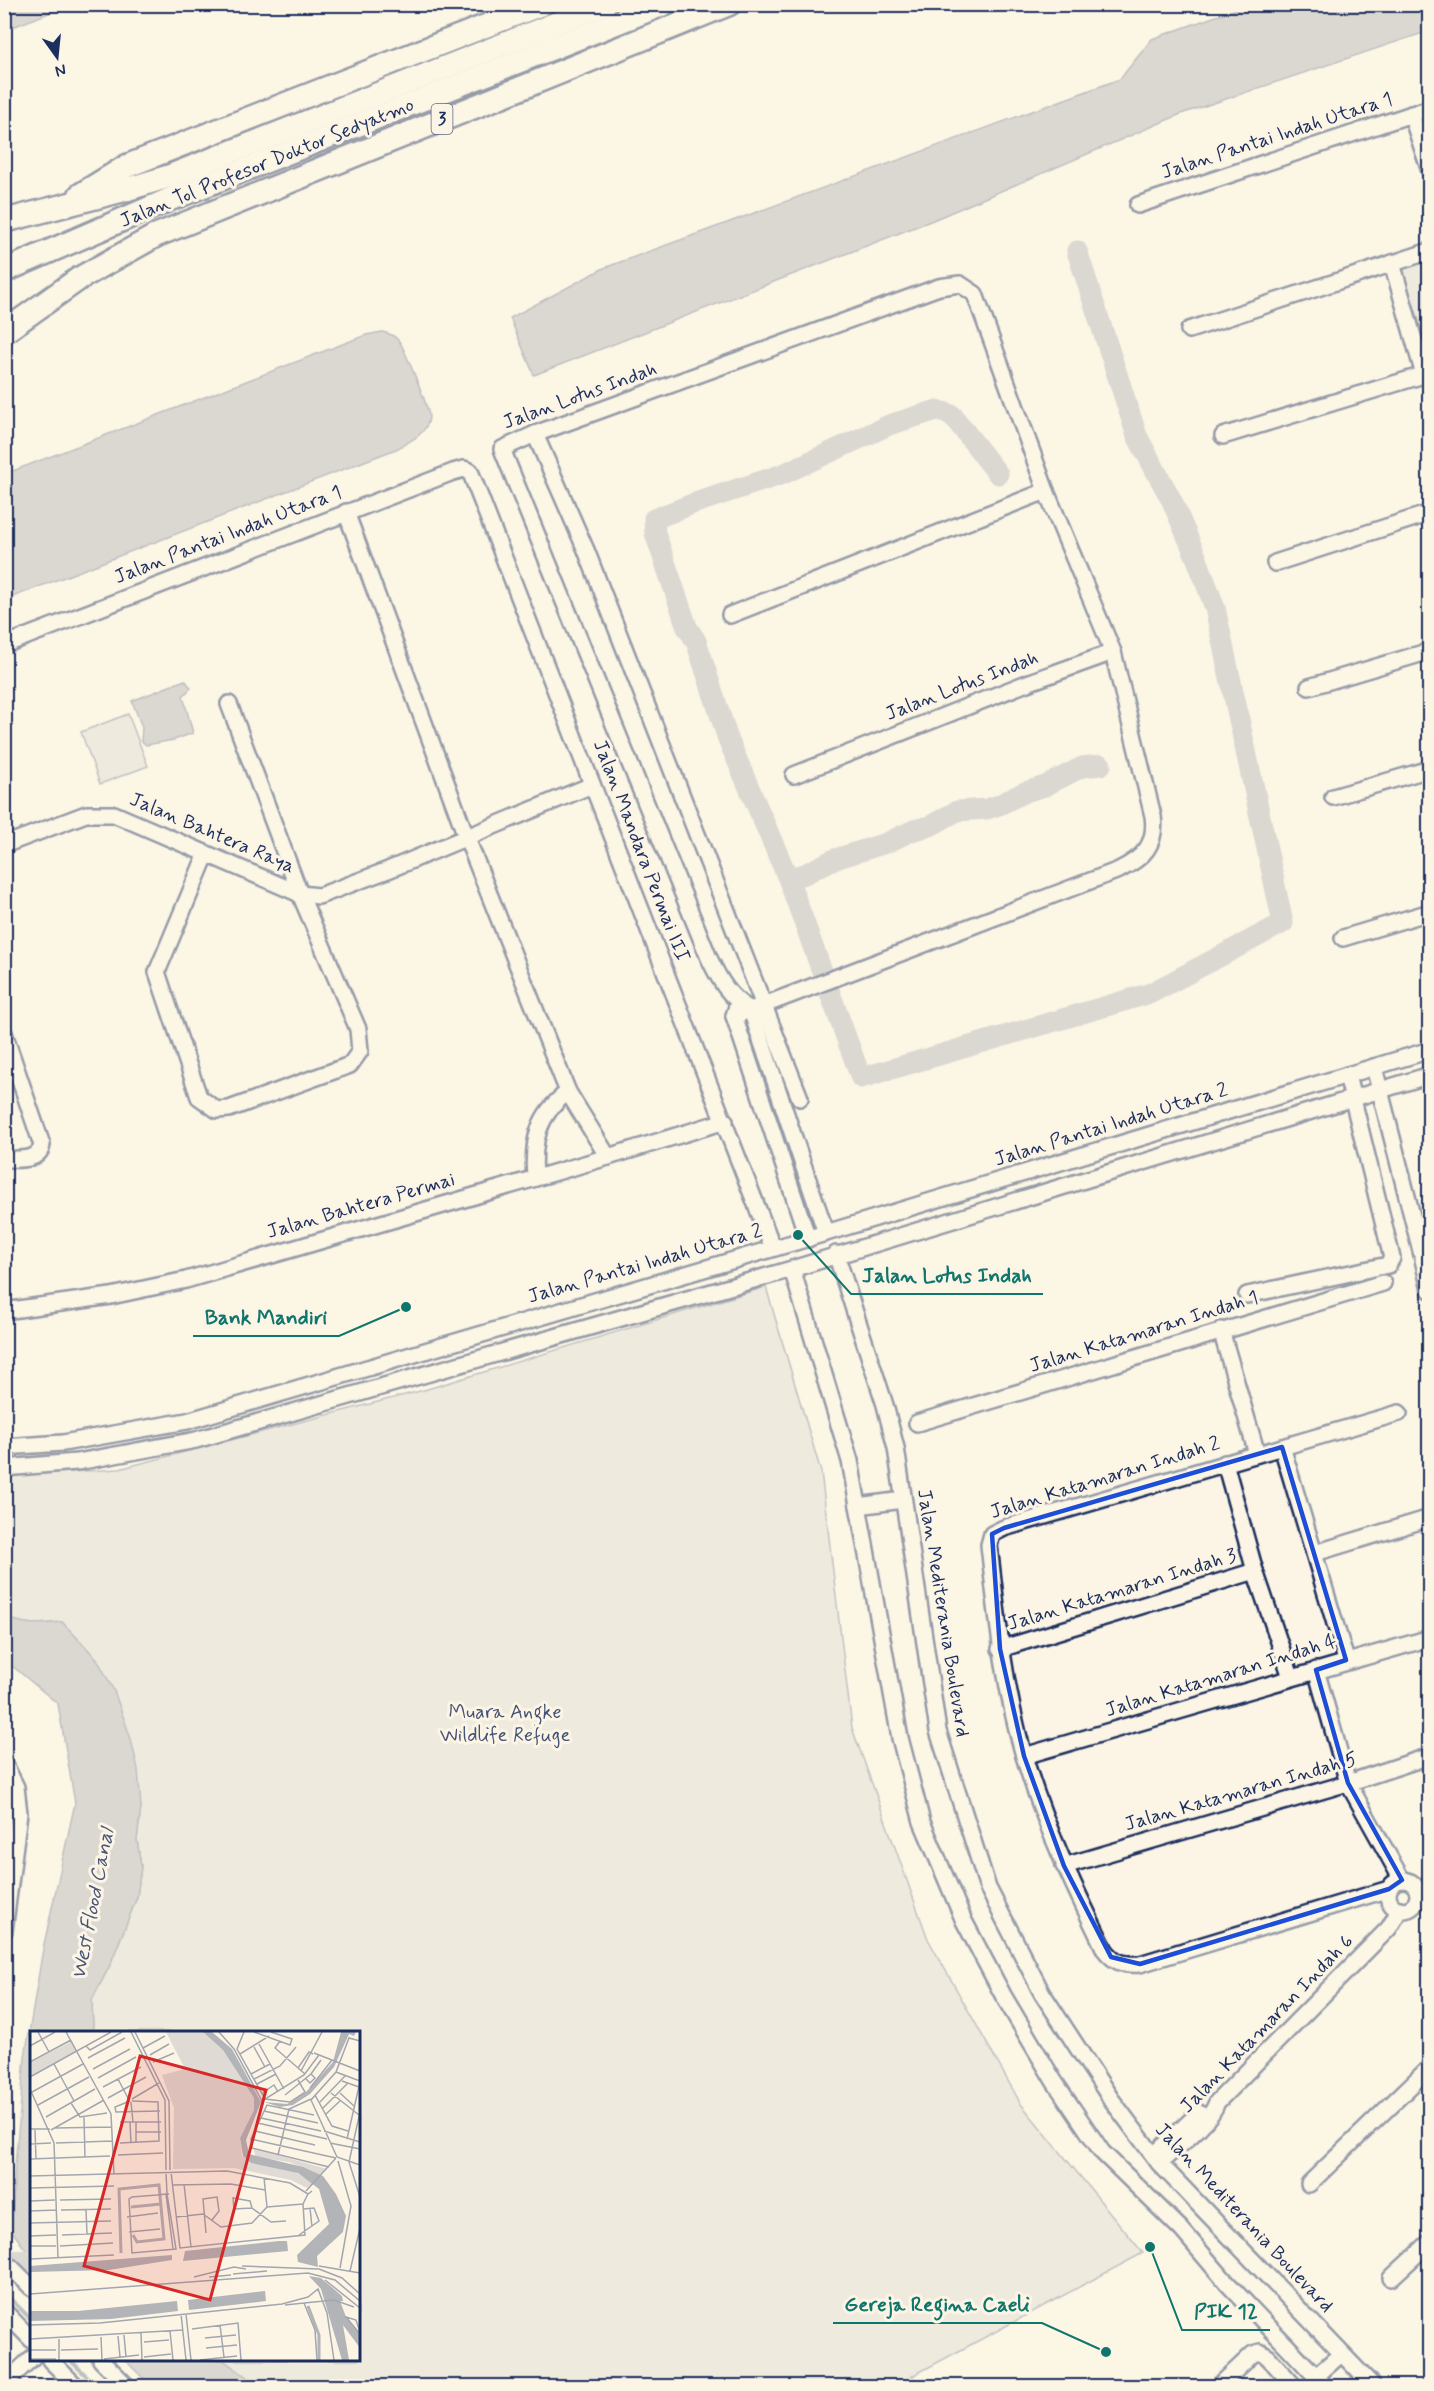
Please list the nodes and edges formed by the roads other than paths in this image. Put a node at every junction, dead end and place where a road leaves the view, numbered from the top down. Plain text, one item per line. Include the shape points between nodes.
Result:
1 (542, 4) edge
2 (605, 4) edge
3 (664, 4) edge
4 (729, 4) edge
5 (1430, 108) edge
6 (1411, 114) junction
7 (1430, 171) edge
8 (66, 204) junction
9 (1138, 205) dead end
10 (4, 220) edge
11 (1430, 251) edge
12 (1392, 263) junction
13 (4, 271) edge
14 (31, 313) junction
15 (4, 325) edge
16 (1189, 330) dead end
17 (4, 333) edge
18 (1427, 374) edge
19 (535, 434) junction
20 (1223, 436) dead end
21 (468, 470) joint
22 (1046, 491) junction
23 (346, 512) junction
24 (1430, 513) edge
25 (1275, 563) dead end
26 (730, 615) dead end
27 (4, 645) edge
28 (1430, 651) edge
29 (1113, 652) junction
30 (1309, 687) dead end
31 (229, 704) dead end
32 (1430, 769) edge
33 (794, 775) dead end
34 (592, 785) junction
35 (1333, 797) dead end
36 (466, 836) junction
37 (4, 845) edge
38 (206, 855) junction
39 (300, 894) junction
40 (1430, 912) edge
41 (1343, 938) dead end
42 (747, 1008) junction
43 (4, 1034) edge
44 (1430, 1050) edge
45 (1374, 1067) junction
46 (1347, 1075) junction
47 (1430, 1075) edge
48 (1380, 1090) junction
49 (568, 1092) junction
50 (800, 1098) dead end
51 (1353, 1098) junction
52 (725, 1121) junction
53 (608, 1157) junction
54 (4, 1159) edge
55 (535, 1178) junction
56 (826, 1233) junction
57 (808, 1239) junction
58 (885, 1239) junction
59 (773, 1248) junction
60 (836, 1254) junction
61 (792, 1269) junction
62 (1383, 1283) dead end
63 (1430, 1290) edge
64 (1247, 1295) dead end
65 (4, 1311) edge
66 (1221, 1330) junction
67 (1399, 1413) dead end
68 (917, 1423) dead end
69 (1282, 1446) junction
70 (4, 1447) edge
71 (1257, 1454) junction
72 (1225, 1462) junction
73 (4, 1468) edge
74 (903, 1500) junction
75 (858, 1506) junction
76 (1430, 1518) edge
77 (1315, 1553) junction
78 (1256, 1571) junction
79 (1430, 1638) edge
80 (1000, 1649) junction
81 (1347, 1660) junction
82 (1316, 1670) junction
83 (1291, 1677) junction
84 (1024, 1756) junction
85 (1430, 1756) edge
86 (4, 1763) edge
87 (1348, 1783) junction
88 (12, 1828) edge
89 (1064, 1866) junction
90 (1402, 1880) junction
91 (1389, 1889) junction
92 (1424, 1894) edge
93 (1400, 1909) junction
94 (5, 1926) edge
95 (1127, 1965) joint
96 (1430, 2067) edge
97 (1157, 2159) junction
98 (1309, 2184) dead end
99 (1430, 2242) edge
100 (4, 2268) edge
101 (1391, 2278) dead end
102 (30, 2286) edge
103 (4, 2312) edge
104 (30, 2338) edge
105 (1341, 2354) junction
106 (30, 2360) edge
107 (51, 2361) edge
108 (102, 2361) edge
109 (1320, 2382) edge
110 (4, 2384) edge
111 (76, 2386) edge
112 (127, 2386) edge
113 (1219, 2386) edge
114 (1294, 2386) edge
115 (1372, 2386) edge

1 - 8 highway, Jalan Tol Profesor Doktor Sedyatmo / 3 via 127,165
2 - 8 highway, Jalan Tol Profesor Doktor Sedyatmo / 3 via 170,176
3 - 13 highway, Jalan Tol Profesor Doktor Sedyatmo / 3 via 168,200
4 - 14 highway, Jalan Tol Profesor Doktor Sedyatmo / 3 via 157,235 80,278
5 - 6 street, Jalan Pantai Indah Utara 1
6 - 7 street
6 - 9 street, Jalan Pantai Indah Utara 1
8 - 10 highway, Jalan Tol Profesor Doktor Sedyatmo / 3
11 - 12 street
12 - 16 street
12 - 18 street
14 - 15 highway
14 - 17 highway, Jalan Tol Profesor Doktor Sedyatmo / 3
18 - 20 street
19 - 22 street, Jalan Lotus Indah via 939,287 960,284 975,294
19 - 42 street via 586,550
19 - 42 street, Jalan Lotus Indah via 502,449 709,958 723,986
21 - 23 street, Jalan Pantai Indah Utara 1
21 - 34 street, Jalan Mandara Permai III
22 - 26 street
22 - 29 street, Jalan Lotus Indah
23 - 27 street, Jalan Pantai Indah Utara 1
23 - 36 street
24 - 25 street
28 - 30 street
29 - 33 street, Jalan Lotus Indah
29 - 42 street, Jalan Lotus Indah via 1155,828 1149,846 1138,860 853,972
31 - 39 street, Jalan Bahtera Raya
32 - 35 street
34 - 36 street, Jalan Bahtera Raya
34 - 52 street, Jalan Mandara Permai III
36 - 39 street, Jalan Bahtera Raya via 319,896
36 - 49 street
37 - 38 street, Jalan Bahtera Raya via 86,814 114,814
38 - 39 street, Jalan Bahtera Raya
38 - 39 street via 157,972 199,1097 218,1110 350,1065 360,1051 358,1029
40 - 41 street
42 - 50 street
42 - 56 street, Jalan Lotus Indah
42 - 57 street, Jalan Lotus Indah
43 - 54 street via 42,1145 36,1156
44 - 45 street, Jalan Pantai Indah Utara 2
45 - 46 street, Jalan Pantai Indah Utara 2
45 - 48 street
46 - 51 street, Jalan Katamaran Indah 1
46 - 56 street, Jalan Pantai Indah Utara 2
47 - 48 street
48 - 51 street
48 - 63 street
49 - 53 street
49 - 55 street via 540,1122 533,1153
51 - 58 street
51 - 64 street, Jalan Katamaran Indah 1 via 1392,1258 1388,1265
52 - 53 street, Jalan Bahtera Permai
52 - 59 street, Jalan Mandara Permai III
53 - 55 street, Jalan Bahtera Permai
55 - 65 street, Jalan Bahtera Permai via 186,1280 80,1302
56 - 57 street, Jalan Pantai Indah Utara 2
57 - 58 street via 829,1241 870,1230
57 - 59 street, Jalan Pantai Indah Utara 2
58 - 60 street
59 - 70 street, Jalan Pantai Indah Utara 2 via 187,1421 63,1443
60 - 61 street
60 - 74 street, Jalan Mediterania Boulevard via 885,1405
61 - 73 street via 196,1440 77,1462
61 - 75 street via 850,1461
62 - 66 street, Jalan Katamaran Indah 1
66 - 68 street, Jalan Katamaran Indah 1
66 - 71 street
67 - 69 street, Jalan Katamaran Indah 2
69 - 71 street, Jalan Katamaran Indah 2
69 - 77 street
71 - 72 street, Jalan Katamaran Indah 2
72 - 78 street
72 - 80 street, Jalan Katamaran Indah 2 via 992,1534 989,1545
74 - 75 street
74 - 97 street, Jalan Mediterania Boulevard via 938,1731 988,1888 1042,1993 1111,2099
75 - 109 street via 900,1738 922,1822 964,1921 1003,1995 1102,2152 1182,2230
76 - 77 street
77 - 81 street
78 - 80 street, Jalan Katamaran Indah 3
78 - 83 street
79 - 81 street, Jalan Katamaran Indah 4
80 - 84 street, Jalan Katamaran Indah 2
81 - 82 street, Jalan Katamaran Indah 4
82 - 83 street, Jalan Katamaran Indah 4
82 - 87 street
83 - 84 street, Jalan Katamaran Indah 4
84 - 89 street, Jalan Katamaran Indah 2
85 - 87 street, Jalan Katamaran Indah 5
86 - 88 street via 16,1787
87 - 89 street, Jalan Katamaran Indah 5
87 - 90 street
88 - 94 street
89 - 95 street, Jalan Katamaran Indah 2 via 1105,1950
90 - 91 street
90 - 92 street via 1411,1882
91 - 93 street via 1392,1905
91 - 95 street, Jalan Katamaran Indah 6
92 - 93 street via 1408,1909
93 - 97 street, Jalan Katamaran Indah 6 via 1389,1928 1216,2102 1180,2129
96 - 98 street
97 - 105 street, Jalan Mediterania Boulevard
99 - 101 street
100 - 102 street via 11,2267
103 - 104 street
105 - 109 street
105 - 115 street, Jalan Mediterania Boulevard
106 - 110 street
107 - 111 street
108 - 112 street
113 - 114 street via 1260,2352

